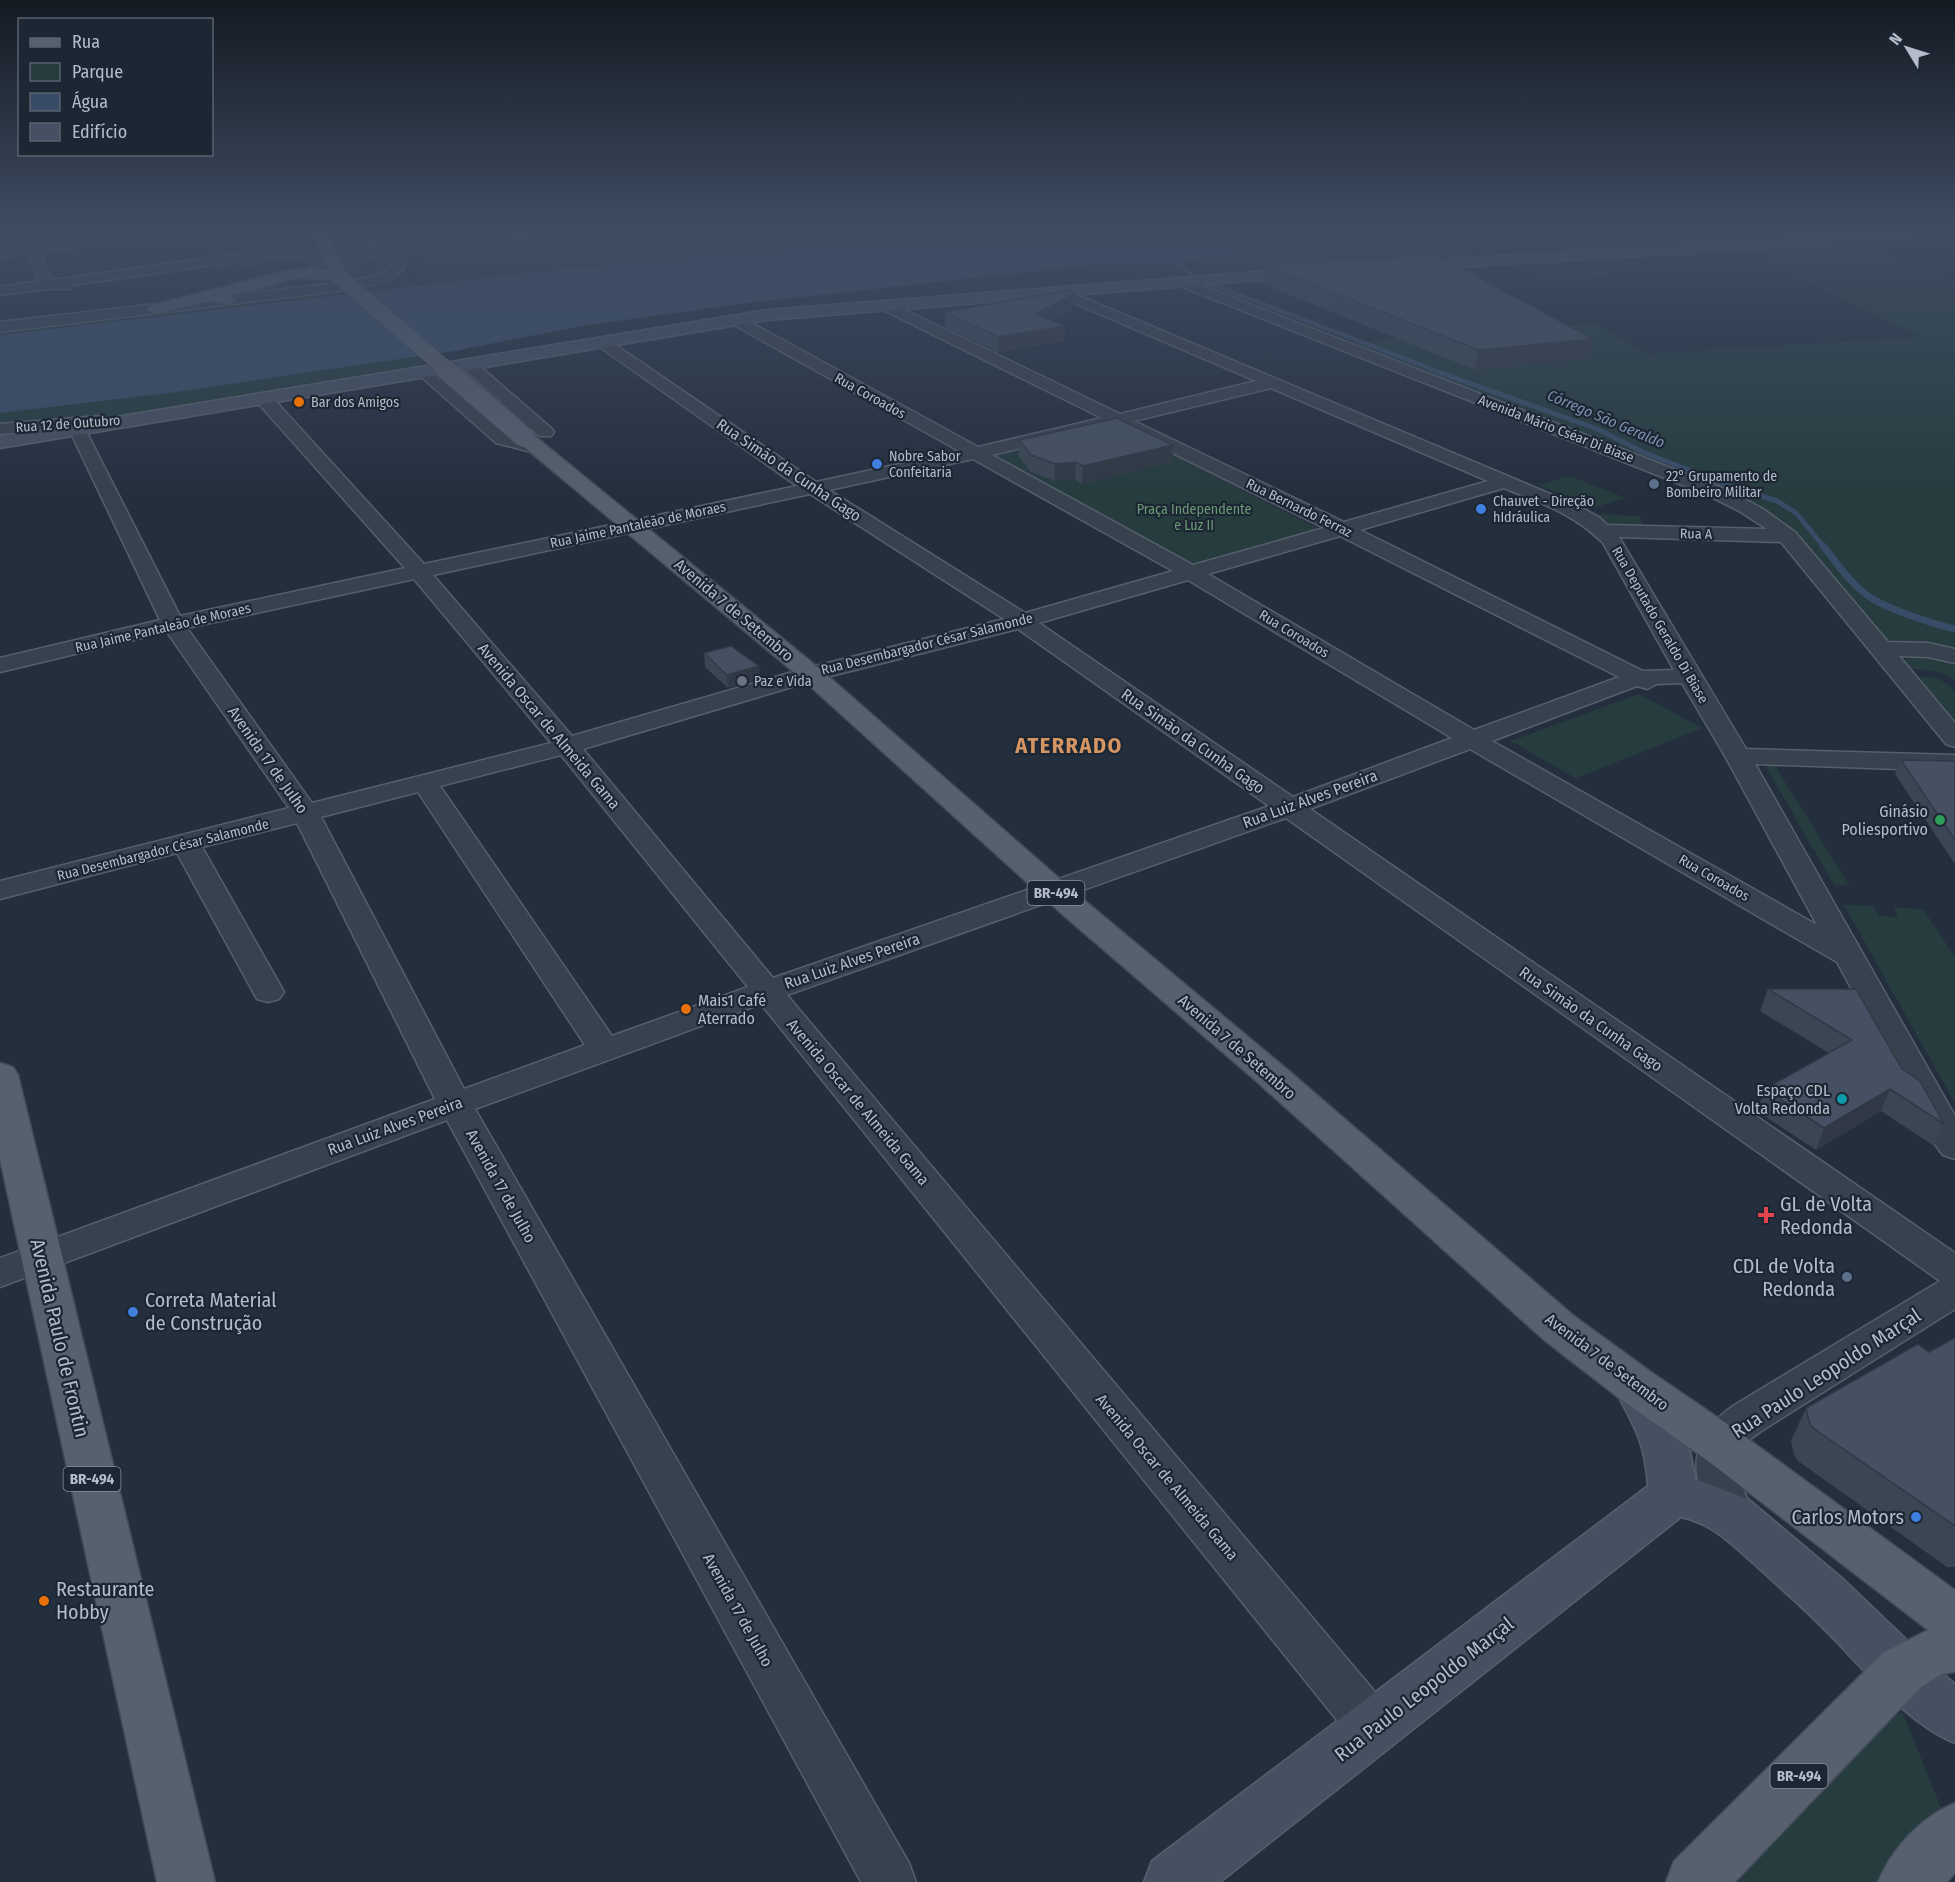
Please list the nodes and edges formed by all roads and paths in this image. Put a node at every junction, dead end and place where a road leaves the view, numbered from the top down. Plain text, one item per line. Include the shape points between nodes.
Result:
1 (79, 318) edge
2 (391, 318) edge
3 (743, 318) edge
4 (910, 318) edge
5 (1122, 318) edge
6 (1281, 318) edge
7 (734, 319) junction
8 (0, 327) edge
9 (602, 342) junction
10 (469, 365) junction
11 (425, 372) junction
12 (1275, 382) junction
13 (264, 399) junction
14 (1116, 419) junction
15 (135, 420) junction
16 (0, 429) edge
17 (77, 430) junction
18 (536, 440) junction
19 (0, 442) edge
20 (973, 454) junction
21 (1504, 482) junction
22 (812, 487) junction
23 (633, 526) junction
24 (1341, 529) junction
25 (1604, 531) junction
26 (1788, 536) junction
27 (1188, 571) junction
28 (419, 572) junction
29 (1022, 621) junction
30 (173, 624) junction
31 (1882, 649) junction
32 (1955, 656) edge
33 (0, 665) edge
34 (811, 674) junction
35 (1689, 676) junction
36 (1638, 678) junction
37 (1712, 714) junction
38 (1471, 739) junction
39 (1955, 739) edge
40 (567, 746) junction
41 (1738, 756) junction
42 (1955, 763) edge
43 (425, 783) junction
44 (1288, 808) junction
45 (306, 813) junction
46 (186, 844) junction
47 (1053, 890) junction
48 (0, 891) edge
49 (1850, 956) junction
50 (766, 991) junction
51 (268, 992) dead end
52 (605, 1050) junction
53 (0, 1075) edge
54 (455, 1104) junction
55 (1955, 1147) edge
56 (20, 1265) edge
57 (1955, 1272) edge
58 (1955, 1290) edge
59 (1635, 1385) junction
60 (1720, 1444) junction
61 (1673, 1495) junction
62 (1731, 1514) junction
63 (1955, 1620) edge
64 (1955, 1648) edge
65 (1902, 1670) junction
66 (1955, 1718) edge
67 (1374, 1728) junction
68 (1955, 1831) edge
69 (186, 1882) edge
70 (890, 1882) edge
71 (1173, 1882) edge
72 (1695, 1882) edge
73 (1907, 1882) edge

1 - 8 street
2 - 18 main road, bridge
3 - 7 street
4 - 14 street, Rua Bernardo Ferraz
5 - 12 street, Rua Deputado Geraldo Di Biase
6 - 26 street, Avenida Mário Cséar Di Biase via 1712,490 1761,515
7 - 9 street
7 - 20 street, Rua Coroados
9 - 10 street
9 - 22 street, Rua Simão da Cunha Gago
10 - 11 street
10 - 18 street, Avenida 7 de Setembro
11 - 13 street
11 - 18 street, Avenida 7 de Setembro via 502,439
12 - 14 street, Rua Jaime Pantaleão de Moraes
12 - 21 street, Rua Deputado Geraldo Di Biase
13 - 15 street
13 - 28 street, Avenida Oscar de Almeida Gama
14 - 20 street, Rua Jaime Pantaleão de Moraes
14 - 24 street, Rua Bernardo Ferraz
15 - 16 street, Rua 12 de Outubro
15 - 17 street
17 - 19 street
17 - 30 street, Avenida 17 de Julho
18 - 23 main road, Avenida 7 de Setembro / BR-494
20 - 22 street, Rua Jaime Pantaleão de Moraes
20 - 27 street, Rua Coroados
21 - 24 street, Rua Desembargador César Salamonde
21 - 25 street, Rua Deputado Geraldo Di Biase via 1577,512
22 - 23 street, Rua Jaime Pantaleão de Moraes
22 - 29 street, Rua Simão da Cunha Gago
23 - 28 street, Rua Jaime Pantaleão de Moraes
23 - 34 main road, Avenida 7 de Setembro / BR-494
24 - 27 street, Rua Desembargador César Salamonde
24 - 36 street, Rua Bernardo Ferraz
25 - 26 street, Rua A
25 - 35 street, Rua Deputado Geraldo Di Biase
26 - 31 street, Avenida Mário Cséar Di Biase
27 - 29 street, Rua Desembargador César Salamonde
27 - 38 street, Rua Coroados
28 - 30 street, Rua Jaime Pantaleão de Moraes
28 - 40 street, Avenida Oscar de Almeida Gama
29 - 34 street, Rua Desembargador César Salamonde
29 - 44 street, Rua Simão da Cunha Gago
30 - 33 street, Rua Jaime Pantaleão de Moraes
30 - 45 street, Avenida 17 de Julho
31 - 32 street via 1928,650
31 - 39 street, Avenida Mário Cséar Di Biase
34 - 40 street, Rua Desembargador César Salamonde
34 - 47 main road, Avenida 7 de Setembro / BR-494
35 - 36 street
35 - 37 street, Rua Deputado Geraldo Di Biase
36 - 37 street, Rua Bernardo Ferraz
36 - 38 street, Rua Luiz Alves Pereira
37 - 41 street, Rua Deputado Geraldo Di Biase
38 - 44 street, Rua Luiz Alves Pereira
38 - 49 street, Rua Coroados
40 - 43 street, Rua Desembargador César Salamonde
40 - 50 street, Avenida Oscar de Almeida Gama
41 - 42 street
41 - 49 street, Rua Deputado Geraldo Di Biase
43 - 45 street, Rua Desembargador César Salamonde
43 - 52 street
44 - 47 street, Rua Luiz Alves Pereira
44 - 57 street, Rua Simão da Cunha Gago
45 - 46 street, Rua Desembargador César Salamonde
45 - 54 street, Avenida 17 de Julho
46 - 48 street, Rua Desembargador César Salamonde
46 - 51 street
47 - 50 street, Rua Luiz Alves Pereira
47 - 59 main road, Avenida 7 de Setembro / BR-494 via 1269,1073 1520,1295
49 - 55 street, Rua Deputado Geraldo Di Biase
50 - 52 street, Rua Luiz Alves Pereira
50 - 67 street, Avenida Oscar de Almeida Gama
52 - 54 street, Rua Luiz Alves Pereira
53 - 56 main road, Avenida Paulo de Frontin / BR-494
54 - 56 street, Rua Luiz Alves Pereira
54 - 70 street, Avenida 17 de Julho
56 - 69 main road, Avenida Paulo de Frontin / BR-494
58 - 60 street, Rua Paulo Leopoldo Marçal via 1748,1418
59 - 60 main road, Avenida 7 de Setembro
59 - 61 street via 1663,1431
60 - 62 street, Rua Paulo Leopoldo Marçal via 1717,1462 1721,1491
60 - 63 main road, Avenida 7 de Setembro
61 - 62 street via 1700,1500
61 - 67 street, Rua Paulo Leopoldo Marçal
62 - 65 street via 1826,1596
64 - 65 main road via 1933,1652
65 - 66 street
65 - 72 main road, BR-494
67 - 71 street, Rua Paulo Leopoldo Marçal
68 - 73 main road

